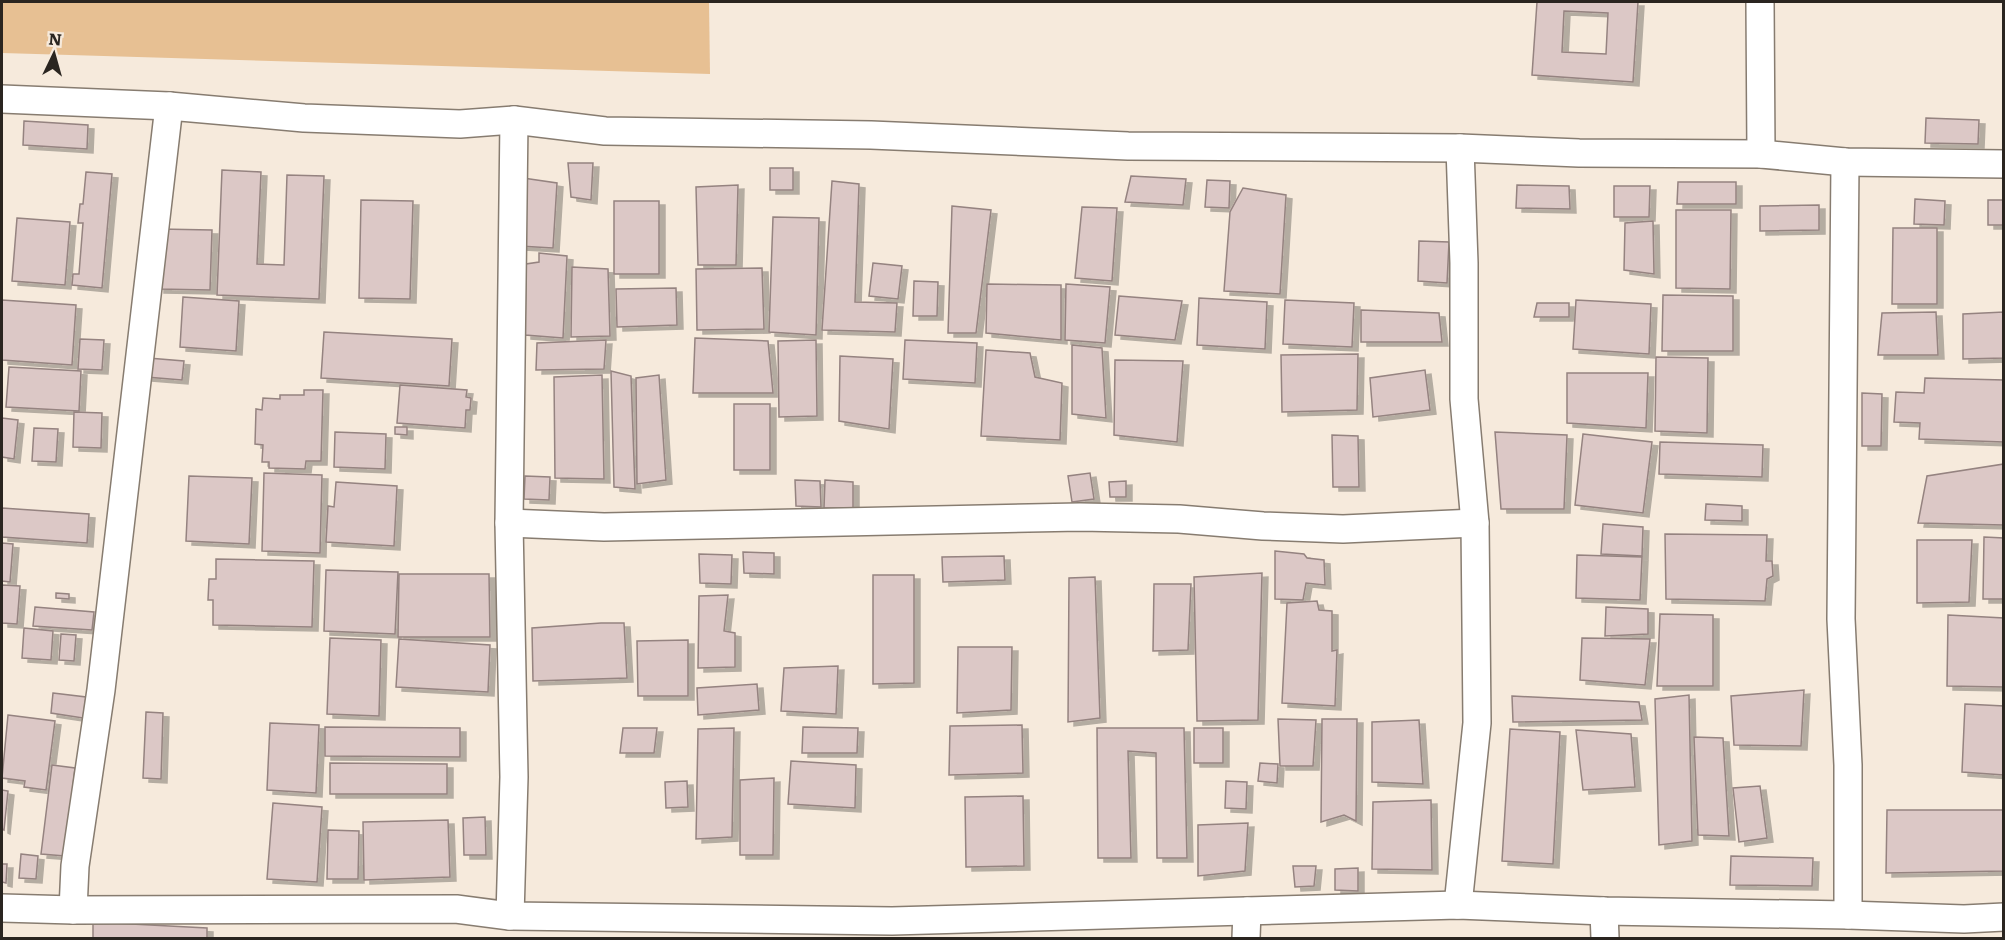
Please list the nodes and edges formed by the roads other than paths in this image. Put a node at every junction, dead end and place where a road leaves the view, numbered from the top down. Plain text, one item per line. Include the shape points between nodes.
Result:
1 (1760, 2) edge
2 (2, 99) edge
3 (169, 106) junction
4 (514, 120) junction
5 (1460, 148) junction
6 (1761, 154) junction
7 (1845, 162) junction
8 (2004, 164) edge
9 (509, 523) junction
10 (1475, 523) junction
11 (1458, 905) junction
12 (72, 910) junction
13 (1247, 911) junction
14 (1604, 911) junction
15 (3, 915) edge
16 (1848, 915) junction
17 (510, 916) junction
18 (2004, 917) edge
19 (1964, 929) edge
20 (891, 930) edge
21 (1246, 939) edge
22 (1605, 939) edge

1 - 6 street
2 - 3 street
3 - 4 street via 304,118 460,124
3 - 12 street
4 - 5 street via 605,131 871,135 1128,146
4 - 9 street
5 - 6 street
5 - 10 street via 1464,399
6 - 7 street
7 - 8 street
7 - 16 street via 1841,620 1848,765
9 - 10 street via 604,527 1080,518 1179,519 1343,529
9 - 17 street via 514,777
10 - 11 street via 1477,723
11 - 13 street
11 - 14 street
12 - 15 street
12 - 17 street via 456,909
13 - 20 street
13 - 21 street
14 - 16 street
14 - 22 street
16 - 19 street
17 - 20 street
18 - 19 street

